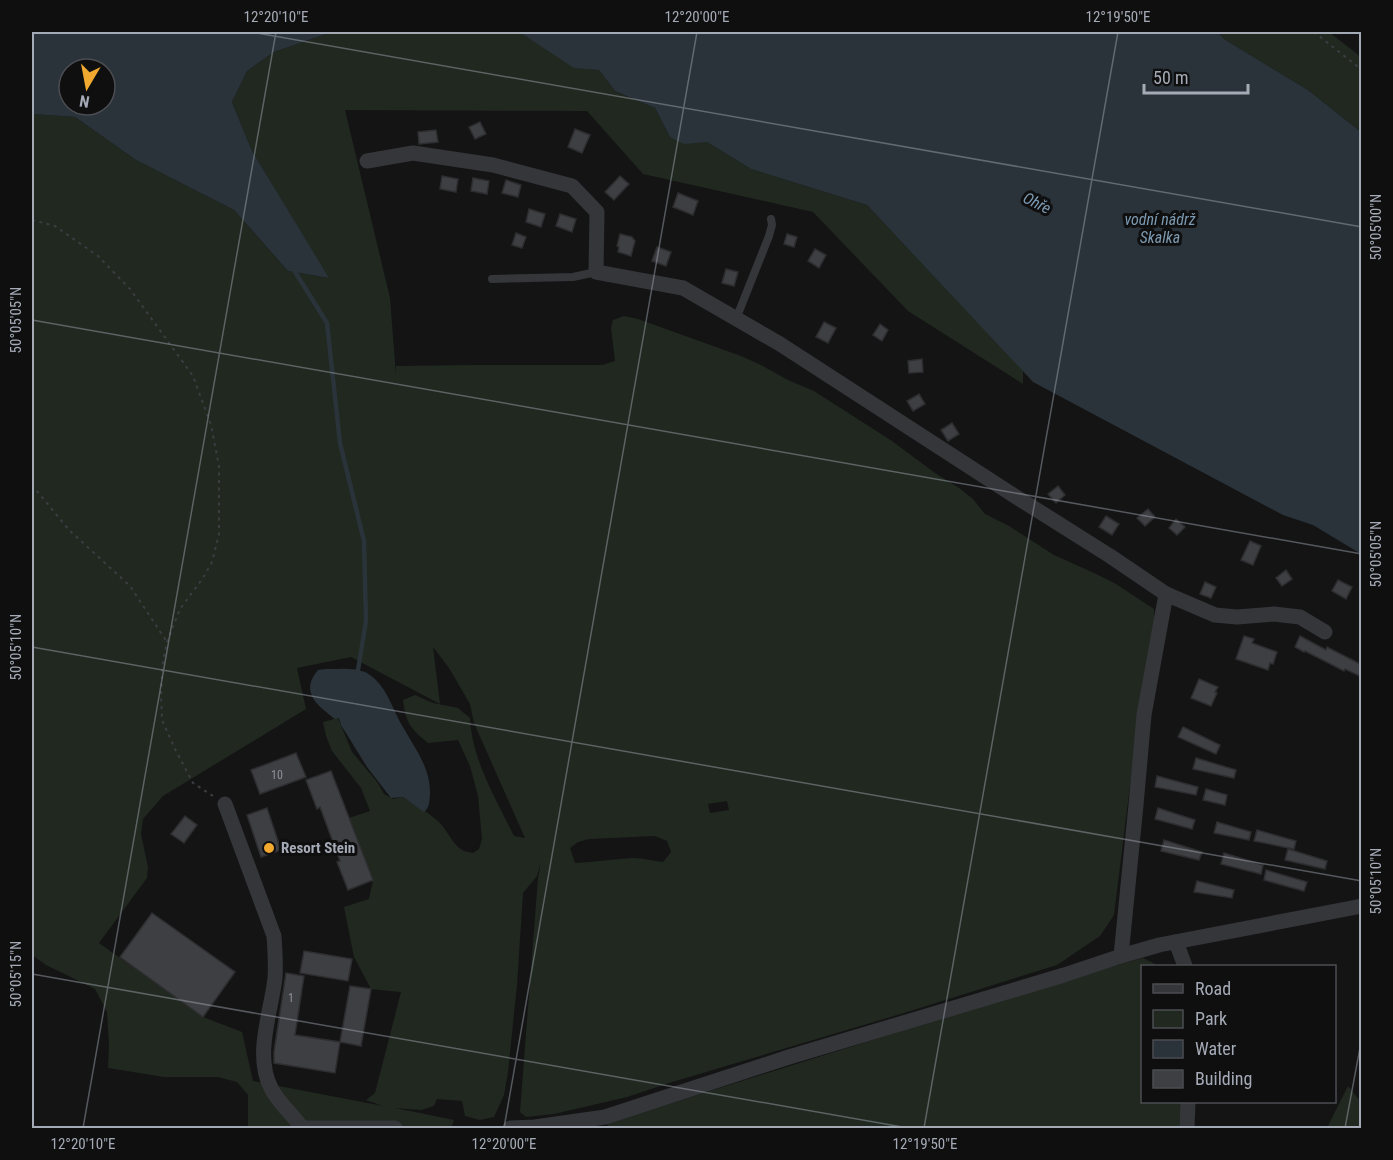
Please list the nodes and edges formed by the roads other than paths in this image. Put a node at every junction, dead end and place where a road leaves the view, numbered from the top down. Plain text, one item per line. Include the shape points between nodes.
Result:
1 (367, 161) dead end
2 (771, 219) dead end
3 (596, 272) junction
4 (492, 279) dead end
5 (736, 319) junction
6 (1167, 594) junction
7 (1325, 632) dead end
8 (225, 804) road end
9 (1362, 906) edge
10 (1176, 942) junction
11 (1121, 956) junction
12 (1185, 965) edge
13 (1188, 1103) edge
14 (302, 1128) edge
15 (395, 1128) edge
16 (510, 1128) edge
17 (535, 1128) edge
18 (1187, 1128) edge

1 - 3 street via 413,153 493,165 572,186 597,212
2 - 5 lane via 769,236
3 - 4 lane via 573,277
3 - 5 street via 683,288
5 - 6 street
6 - 7 street via 1215,615 1300,617
6 - 11 street via 1144,715
8 - 14 street via 274,936 276,957 263,1050 264,1072 271,1089
9 - 10 street
10 - 11 street
10 - 12 street
11 - 17 street via 605,1117
13 - 18 street
14 - 15 street
16 - 17 street

